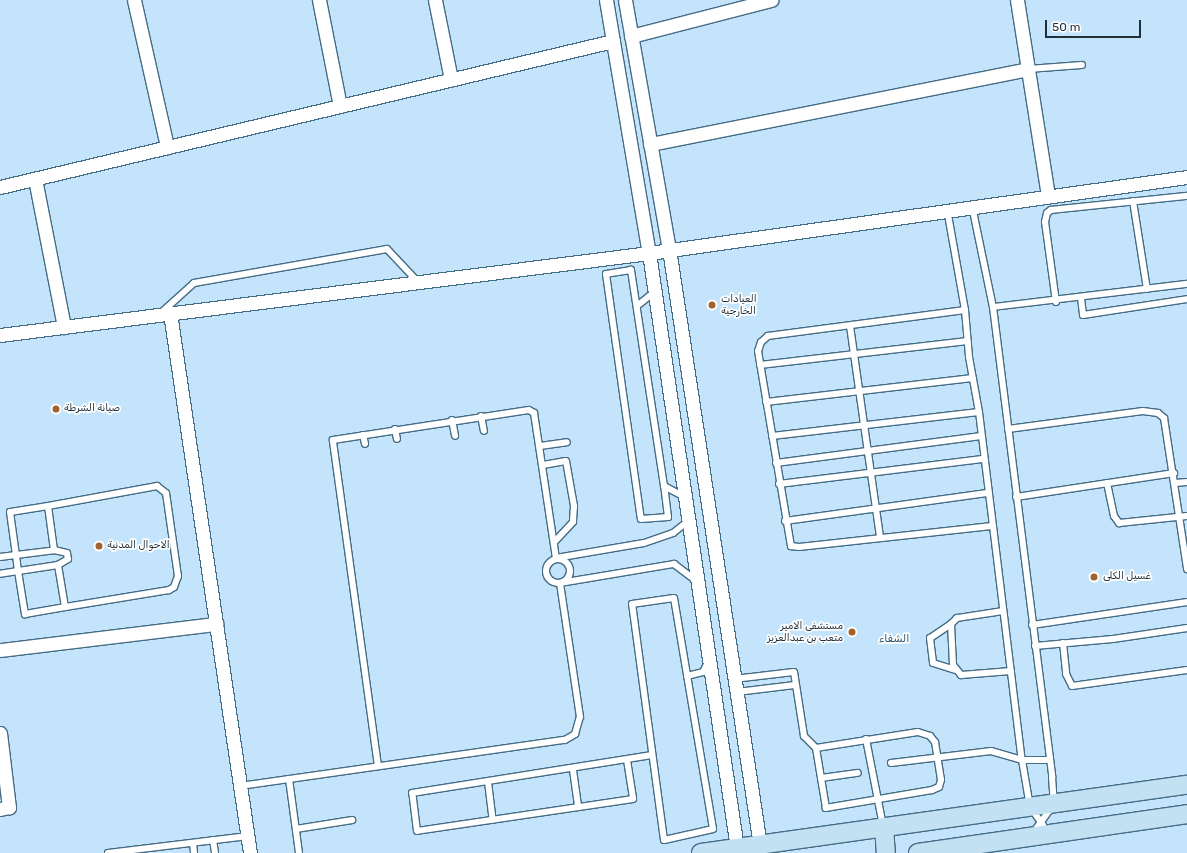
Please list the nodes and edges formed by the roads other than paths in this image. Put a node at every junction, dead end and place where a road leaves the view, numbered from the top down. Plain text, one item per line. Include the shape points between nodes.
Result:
1 (134, 0) edge
2 (319, 0) edge
3 (435, 0) edge
4 (606, 0) edge
5 (625, 0) edge
6 (771, 0) edge
7 (1017, 0) edge
8 (631, 36) junction
9 (613, 41) junction
10 (1082, 65) dead end
11 (1028, 69) junction
12 (451, 79) junction
13 (340, 106) junction
14 (650, 144) junction
15 (167, 147) junction
16 (1187, 177) edge
17 (35, 179) junction
18 (0, 186) edge
19 (1048, 195) junction
20 (1187, 196) edge
21 (1133, 201) junction
22 (972, 206) junction
23 (947, 209) junction
24 (669, 249) junction
25 (649, 253) junction
26 (418, 282) junction
27 (1187, 284) edge
28 (1147, 289) junction
29 (654, 291) junction
30 (1081, 298) junction
31 (1187, 299) edge
32 (1056, 302) junction
33 (637, 306) junction
34 (993, 307) junction
35 (965, 310) junction
36 (164, 314) junction
37 (850, 326) junction
38 (64, 327) junction
39 (0, 335) edge
40 (968, 341) junction
41 (854, 354) junction
42 (760, 365) junction
43 (973, 378) junction
44 (860, 392) junction
45 (766, 402) junction
46 (979, 412) junction
47 (481, 416) junction
48 (452, 420) junction
49 (864, 425) junction
50 (1008, 429) junction
51 (395, 430) junction
52 (484, 431) dead end
53 (363, 434) junction
54 (455, 436) dead end
55 (772, 436) junction
56 (981, 436) junction
57 (397, 439) dead end
58 (566, 442) dead end
59 (365, 444) dead end
60 (540, 446) junction
61 (868, 450) junction
62 (984, 459) junction
63 (776, 463) junction
64 (543, 465) junction
65 (871, 473) junction
66 (1174, 473) junction
67 (1187, 482) edge
68 (1107, 483) junction
69 (779, 484) junction
70 (1175, 484) junction
71 (664, 486) junction
72 (987, 493) junction
73 (683, 496) junction
74 (1016, 497) junction
75 (48, 506) junction
76 (876, 509) junction
77 (1187, 516) edge
78 (1180, 517) junction
79 (689, 520) junction
80 (785, 521) junction
81 (992, 526) junction
82 (880, 537) junction
83 (555, 541) junction
84 (54, 550) junction
85 (16, 555) junction
86 (0, 557) edge
87 (556, 558) junction
88 (58, 565) junction
89 (1187, 569) edge
90 (18, 571) junction
91 (0, 574) edge
92 (560, 583) junction
93 (698, 583) junction
94 (1187, 602) edge
95 (65, 607) junction
96 (1003, 611) junction
97 (216, 624) junction
98 (951, 624) junction
99 (1032, 625) junction
100 (1187, 628) edge
101 (1063, 643) junction
102 (1035, 646) junction
103 (0, 650) edge
104 (710, 659) junction
105 (956, 670) junction
106 (1187, 670) edge
107 (1011, 671) junction
108 (687, 676) junction
109 (735, 685) junction
110 (795, 685) junction
111 (714, 689) junction
112 (0, 733) edge
113 (866, 739) junction
114 (816, 748) junction
115 (652, 755) junction
116 (938, 756) junction
117 (627, 760) junction
118 (1022, 760) junction
119 (1050, 760) junction
120 (891, 763) dead end
121 (378, 766) junction
122 (573, 770) junction
123 (858, 773) dead end
124 (821, 778) junction
125 (289, 779) junction
126 (488, 782) junction
127 (240, 786) junction
128 (1187, 786) edge
129 (878, 799) junction
130 (1054, 804) junction
131 (578, 807) junction
132 (1030, 807) junction
133 (0, 808) edge
134 (1187, 814) edge
135 (352, 820) dead end
136 (494, 820) junction
137 (884, 827) junction
138 (296, 829) junction
139 (1041, 831) junction
140 (248, 836) junction
141 (213, 840) junction
142 (193, 843) junction
143 (760, 845) junction
144 (737, 848) junction
145 (154, 850) edge
146 (118, 852) edge
147 (108, 853) edge
148 (194, 853) edge
149 (215, 853) edge
150 (250, 853) edge
151 (299, 853) edge
152 (701, 853) edge
153 (886, 853) edge
154 (918, 853) edge

1 - 15 street
2 - 13 street
3 - 12 street
4 - 9 street
5 - 8 street
6 - 8 street
7 - 11 street
8 - 14 street
9 - 12 street
9 - 25 street
10 - 11 lane
11 - 14 street
11 - 19 street
12 - 13 street
13 - 15 street
14 - 24 street
15 - 17 street
16 - 19 street
17 - 18 street
17 - 38 street
19 - 22 street
20 - 21 lane
21 - 28 lane
21 - 32 lane via 1051,210 1047,213 1045,222
22 - 23 street
22 - 34 lane
23 - 24 street
23 - 35 lane
24 - 25 street
24 - 109 street
25 - 26 street
25 - 29 street
26 - 36 street
26 - 36 lane via 387,249 194,282
27 - 28 lane
28 - 30 lane
29 - 33 lane
29 - 73 street
30 - 31 lane via 1083,315
30 - 32 lane
32 - 34 lane
33 - 71 lane
33 - 71 lane via 631,270 606,274 641,519 668,517
34 - 50 lane
35 - 37 lane
35 - 40 lane
36 - 38 street
36 - 97 street
37 - 41 lane
37 - 42 lane via 768,336 761,342 758,352
38 - 39 street
40 - 41 lane
40 - 43 lane
41 - 42 lane
41 - 44 lane
42 - 45 lane
43 - 44 lane
43 - 46 lane
44 - 45 lane
44 - 49 lane
45 - 55 lane
46 - 49 lane
46 - 56 lane
47 - 48 lane
47 - 52 lane
47 - 60 lane via 529,410 534,413
48 - 51 lane
48 - 54 lane
49 - 55 lane
49 - 61 lane
50 - 66 lane via 1143,411 1158,413 1164,418 1167,427
50 - 74 lane
51 - 53 lane
51 - 57 lane
53 - 59 lane
53 - 121 lane via 333,440
55 - 63 lane
56 - 61 lane
56 - 62 lane
58 - 60 lane
60 - 64 lane
61 - 63 lane
61 - 65 lane
62 - 65 lane
62 - 72 lane
63 - 69 lane
64 - 83 lane
64 - 83 lane via 566,461 572,498 573,522
65 - 69 lane
65 - 76 lane
66 - 68 lane
66 - 70 lane
67 - 70 lane
68 - 74 lane
68 - 78 lane via 1114,516 1119,523
69 - 80 lane
70 - 78 lane
71 - 73 lane
72 - 76 lane
72 - 81 lane
73 - 79 street
74 - 99 lane
75 - 84 lane
75 - 85 lane via 10,512
75 - 95 lane via 156,486 166,493 178,576 174,587 170,590
76 - 80 lane
76 - 82 lane
77 - 78 lane
78 - 89 lane
79 - 87 lane via 672,533 644,543
79 - 93 street
80 - 82 lane via 789,542 795,547
81 - 82 lane
81 - 96 lane
83 - 87 lane
84 - 85 lane
84 - 88 lane via 68,553 68,559
85 - 86 lane
85 - 90 lane
87 - 92 lane via 548,563 546,572 549,579
87 - 92 lane via 568,562 571,570 569,577
88 - 90 lane
88 - 95 lane
90 - 91 lane
90 - 95 lane via 25,614
92 - 93 lane via 674,564 688,572
92 - 121 lane via 580,717 575,734 565,740
93 - 104 street
94 - 99 lane
96 - 98 lane via 957,618
96 - 107 lane
97 - 103 street
97 - 127 street
98 - 105 lane via 953,665
98 - 105 lane via 930,638 933,663
99 - 102 lane
100 - 101 lane
101 - 102 lane
101 - 106 lane via 1066,674 1072,686
102 - 119 lane
104 - 108 lane via 703,672
104 - 111 street
105 - 107 lane via 968,676
107 - 118 lane
108 - 115 lane via 674,598 632,604
108 - 115 lane via 713,829 664,840
109 - 110 lane
109 - 110 lane via 790,671 794,672
109 - 111 street
109 - 143 street
110 - 114 lane via 804,736
111 - 144 street
112 - 133 street via 9,807
113 - 114 lane
113 - 116 lane via 918,732 930,736 935,742
113 - 129 lane
114 - 124 lane
115 - 117 lane
116 - 118 lane via 991,751
116 - 120 lane
116 - 129 lane via 941,780 938,787
117 - 122 lane
117 - 131 lane via 633,799
118 - 119 lane
118 - 132 lane
119 - 130 lane
121 - 125 lane
122 - 126 lane
122 - 131 lane
123 - 124 lane
124 - 129 lane via 826,808
125 - 127 lane
125 - 138 lane
126 - 136 lane
126 - 136 lane via 412,793 417,832
127 - 140 street
128 - 130 street
129 - 137 lane
130 - 132 street
130 - 139 lane
131 - 136 lane
132 - 137 street
132 - 139 lane
134 - 139 street
135 - 138 lane
137 - 143 street
137 - 153 street
138 - 151 lane
139 - 154 street
140 - 141 lane
140 - 150 street
141 - 142 lane
141 - 149 lane
142 - 145 lane
142 - 148 lane
143 - 144 street
144 - 152 street
145 - 146 lane
146 - 147 lane

